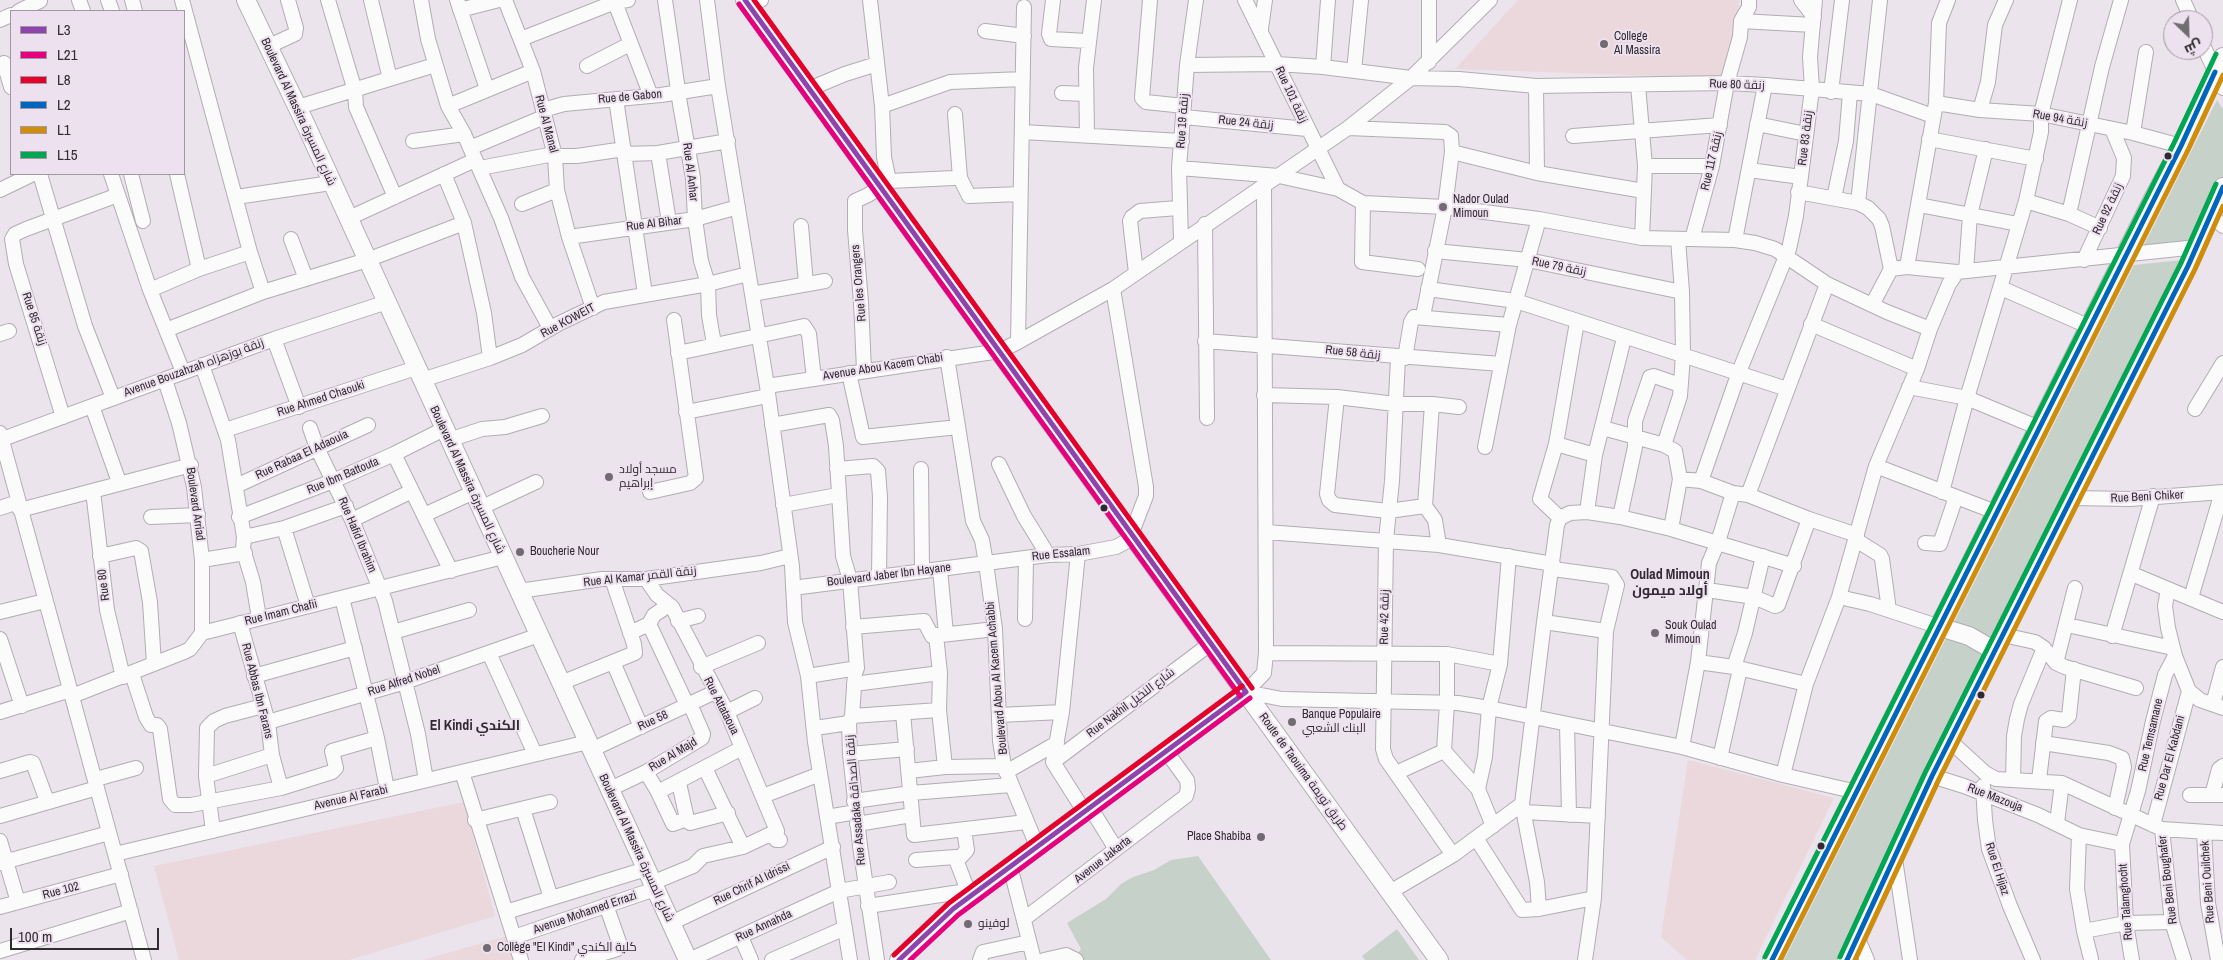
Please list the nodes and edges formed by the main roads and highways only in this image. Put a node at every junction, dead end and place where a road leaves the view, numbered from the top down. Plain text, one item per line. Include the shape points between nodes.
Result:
1 (246, 0) edge
2 (751, 2) edge
3 (2219, 65) edge
4 (2223, 187) edge
5 (2217, 220) edge
6 (1940, 627) junction
7 (1995, 651) junction
8 (1246, 692) junction
9 (688, 960) edge
10 (898, 960) edge
11 (1439, 960) edge
12 (1772, 960) edge
13 (1847, 960) edge

1 - 9 main road, Boulevard Al Massira شارع المسيرة
2 - 8 main road, Route de Taouima طريق تويمة via 809,89 884,184
3 - 6 main road
4 - 5 main road
5 - 7 main road via 2197,247
6 - 7 main road via 1969,636
6 - 12 main road
7 - 13 main road via 1932,776
8 - 10 main road via 968,894
8 - 11 main road, Route de Taouima طريق تويمة

